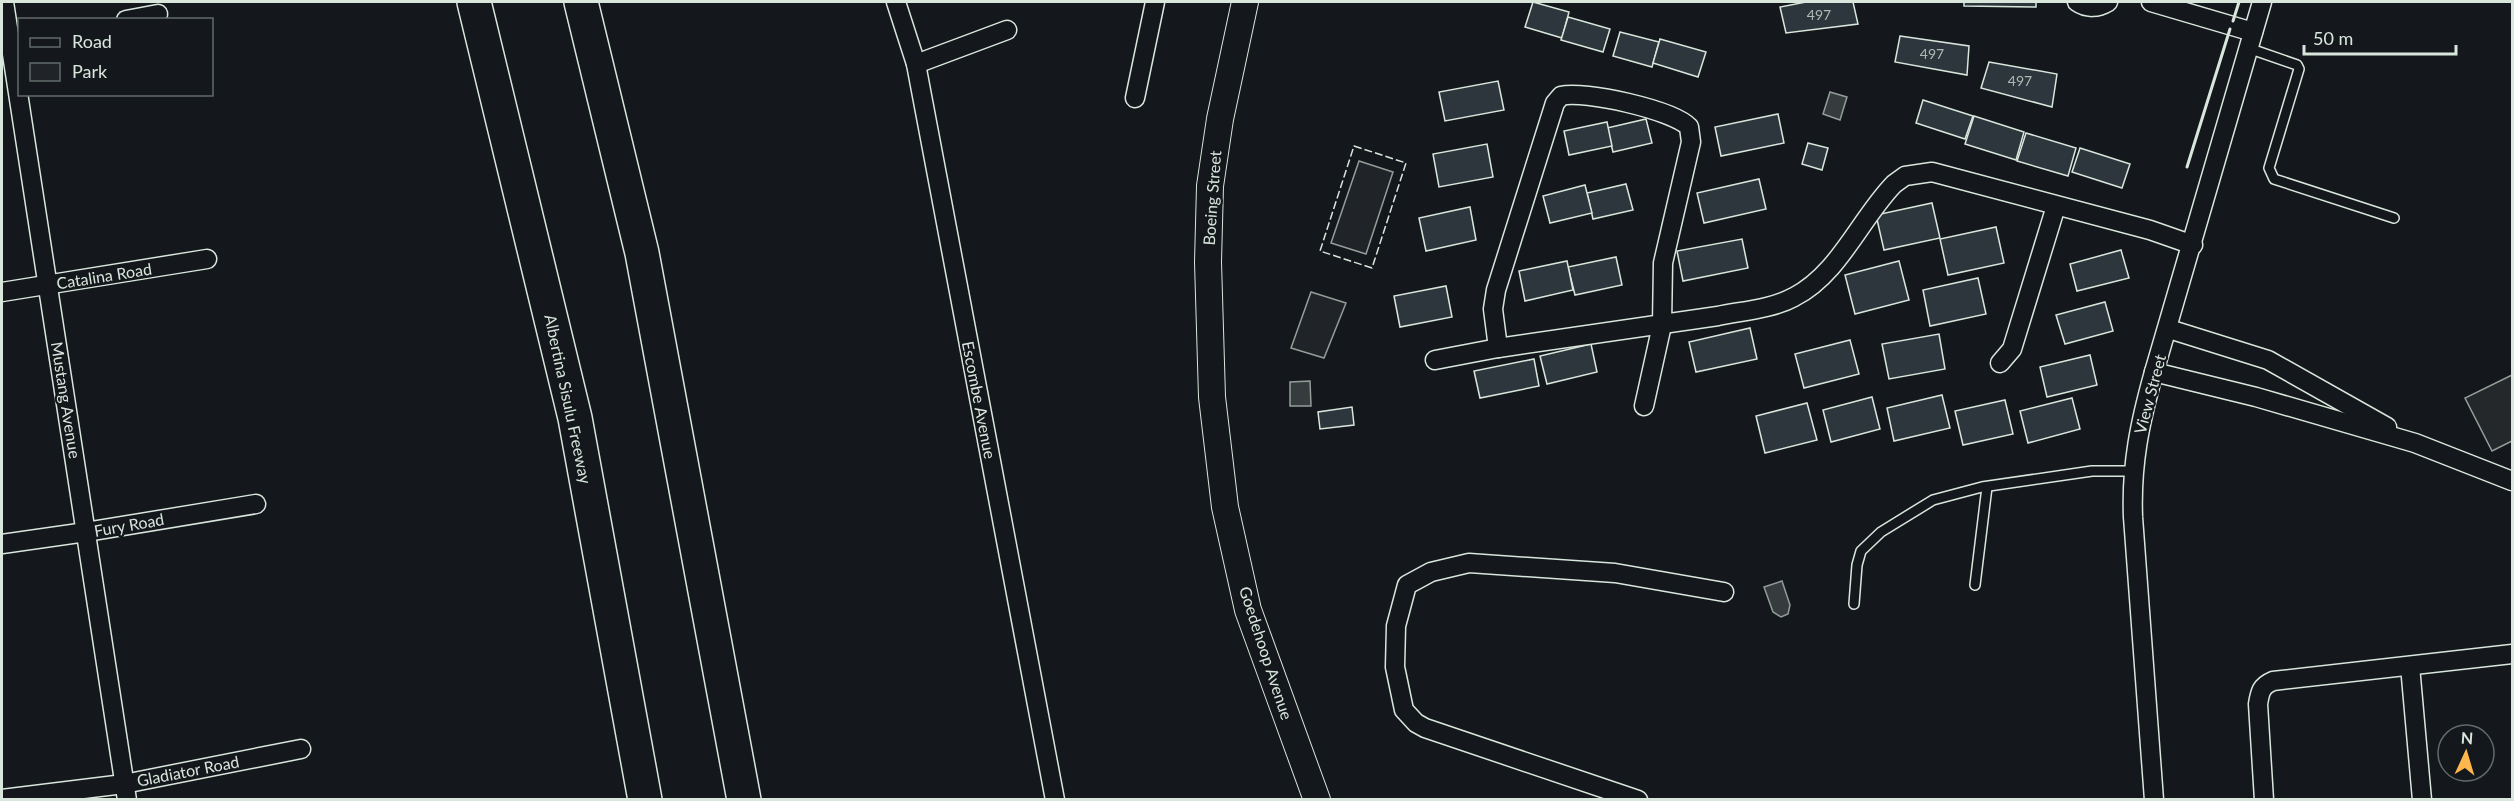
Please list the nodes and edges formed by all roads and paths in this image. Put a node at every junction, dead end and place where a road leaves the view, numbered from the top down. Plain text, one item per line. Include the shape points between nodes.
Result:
1 (4, 2) edge
2 (474, 2) edge
3 (581, 2) edge
4 (896, 2) edge
5 (1155, 2) edge
6 (1245, 2) edge
7 (2077, 2) edge
8 (2108, 2) edge
9 (2151, 2) edge
10 (2262, 2) edge
11 (159, 14) dead end
12 (137, 18) edge
13 (1007, 30) dead end
14 (10, 38) edge
15 (2250, 40) junction
16 (916, 64) junction
17 (18, 90) edge
18 (19, 96) edge
19 (1135, 98) dead end
20 (2056, 206) junction
21 (2394, 218) dead end
22 (2193, 245) junction
23 (207, 259) dead end
24 (48, 285) junction
25 (2, 292) edge
26 (1662, 325) junction
27 (2169, 329) junction
28 (1498, 348) junction
29 (1435, 360) dead end
30 (2000, 363) dead end
31 (2154, 372) junction
32 (1212, 397) joint
33 (1644, 406) dead end
34 (2415, 443) junction
35 (2133, 471) junction
36 (2512, 481) edge
37 (1987, 487) junction
38 (256, 504) dead end
39 (86, 532) junction
40 (2, 544) edge
41 (1975, 585) dead end
42 (1724, 592) dead end
43 (1854, 604) dead end
44 (2512, 654) edge
45 (2410, 666) junction
46 (302, 749) dead end
47 (125, 792) edge
48 (2, 799) edge
49 (645, 800) edge
50 (744, 800) edge
51 (1055, 800) edge
52 (1317, 800) edge
53 (1638, 800) edge
54 (2154, 800) edge
55 (2264, 800) edge
56 (2422, 800) edge

1 - 14 street, Mustang Avenue
2 - 49 highway, Albertina Sisulu Freeway via 575,418
3 - 50 highway via 642,253
4 - 16 street, Escombe Avenue
5 - 19 street
6 - 32 main road, Boeing Street via 1210,186
7 - 8 street via 2098,7
9 - 15 street
10 - 15 street, View Street
11 - 12 street
13 - 16 street
14 - 17 street, Mustang Avenue
15 - 21 lane via 2299,69 2269,168 2274,179
15 - 22 street, View Street
16 - 51 street, Escombe Avenue
18 - 24 street, Mustang Avenue
20 - 22 street
20 - 26 street via 1932,172 1905,176 1883,195 1822,278 1809,288 1792,298 1754,309
20 - 30 street via 2012,349
22 - 27 street, View Street
23 - 24 street, Catalina Road
24 - 25 street, Catalina Road
24 - 39 street, Mustang Avenue
26 - 28 street
26 - 28 street via 1664,262 1691,142 1689,127 1668,114 1570,93 1554,103 1496,290 1493,309
26 - 33 street
27 - 31 street, View Street
27 - 34 street via 2268,360
28 - 29 street
31 - 34 street
31 - 35 street, View Street
32 - 52 main road, Goedehoop Avenue via 1225,507 1248,610
34 - 36 street
35 - 37 lane via 2092,471
35 - 54 street, View Street
37 - 41 lane
37 - 43 lane via 1933,500 1881,532 1861,551
38 - 39 street, Fury Road
39 - 40 street, Fury Road
39 - 47 street, Mustang Avenue
42 - 53 street via 1614,573 1469,563 1431,572 1407,585 1396,626 1395,667 1404,710 1416,723
44 - 45 street
45 - 55 street via 2265,685 2258,704
45 - 56 street
46 - 47 street, Gladiator Road
47 - 48 street, Gladiator Road

